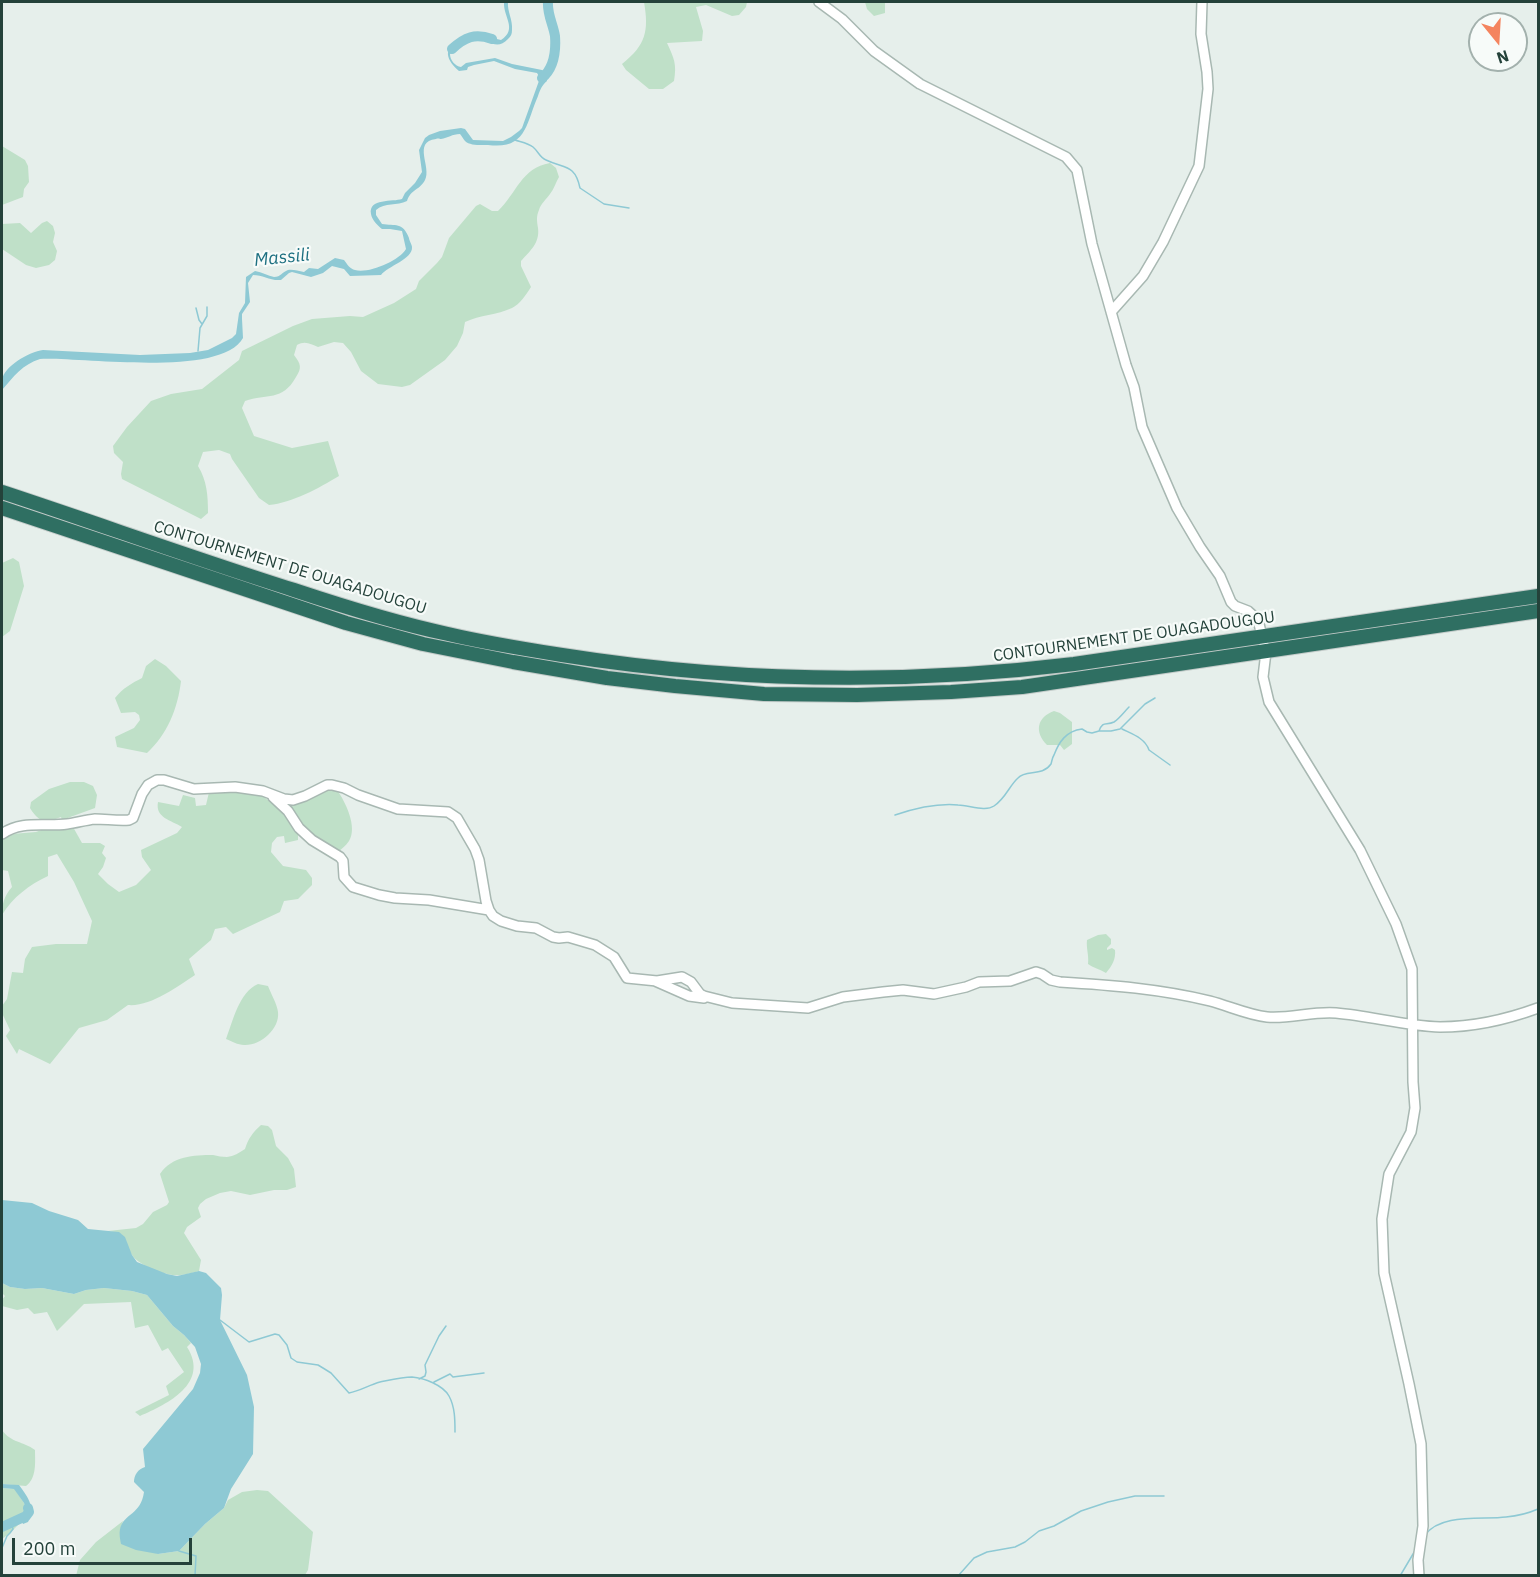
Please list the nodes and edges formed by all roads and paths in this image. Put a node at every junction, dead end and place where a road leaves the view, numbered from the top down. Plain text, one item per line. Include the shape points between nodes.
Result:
1 (819, 2) edge
2 (1202, 2) edge
3 (1111, 312) junction
4 (2, 492) edge
5 (2, 508) edge
6 (1539, 596) edge
7 (1539, 611) edge
8 (1263, 636) junction
9 (1266, 652) junction
10 (271, 795) junction
11 (2, 834) edge
12 (489, 910) junction
13 (652, 980) junction
14 (709, 998) junction
15 (1539, 1008) edge
16 (1412, 1024) junction
17 (1419, 1575) edge

1 - 3 street via 874,51 920,84 1073,163
2 - 3 street via 1200,34 1208,89 1199,166 1143,276
3 - 8 street via 1142,427 1177,508 1221,576 1231,602 1258,620
4 - 8 highway, CONTOURNEMENT DE OUAGADOUGOU via 360,611 449,634 616,663 789,678 940,676 1027,670
5 - 9 highway, CONTOURNEMENT DE OUAGADOUGOU via 346,623 423,644 607,678 675,686 764,694 951,692 1022,687
6 - 8 highway, CONTOURNEMENT DE OUAGADOUGOU
7 - 9 highway, CONTOURNEMENT DE OUAGADOUGOU
8 - 9 street
9 - 16 street via 1263,677 1269,702 1360,850 1396,924 1412,969
10 - 11 street via 235,787 194,789 157,780 148,785 129,820 23,825
10 - 12 street via 288,810 298,828 340,857 344,878 353,887 395,898
10 - 12 street via 293,800 332,785 398,809 453,814 475,849
12 - 13 street via 501,921 595,945 614,957 627,978
13 - 14 street via 688,996
13 - 14 street via 687,978 700,994
14 - 16 street via 808,1008 883,992 934,993 980,982 1010,981 1036,972 1060,982 1156,990 1264,1017 1334,1013
15 - 16 street via 1480,1023 1441,1027
16 - 17 street via 1415,1108 1411,1132 1389,1174 1382,1219 1384,1273 1420,1444 1423,1526

